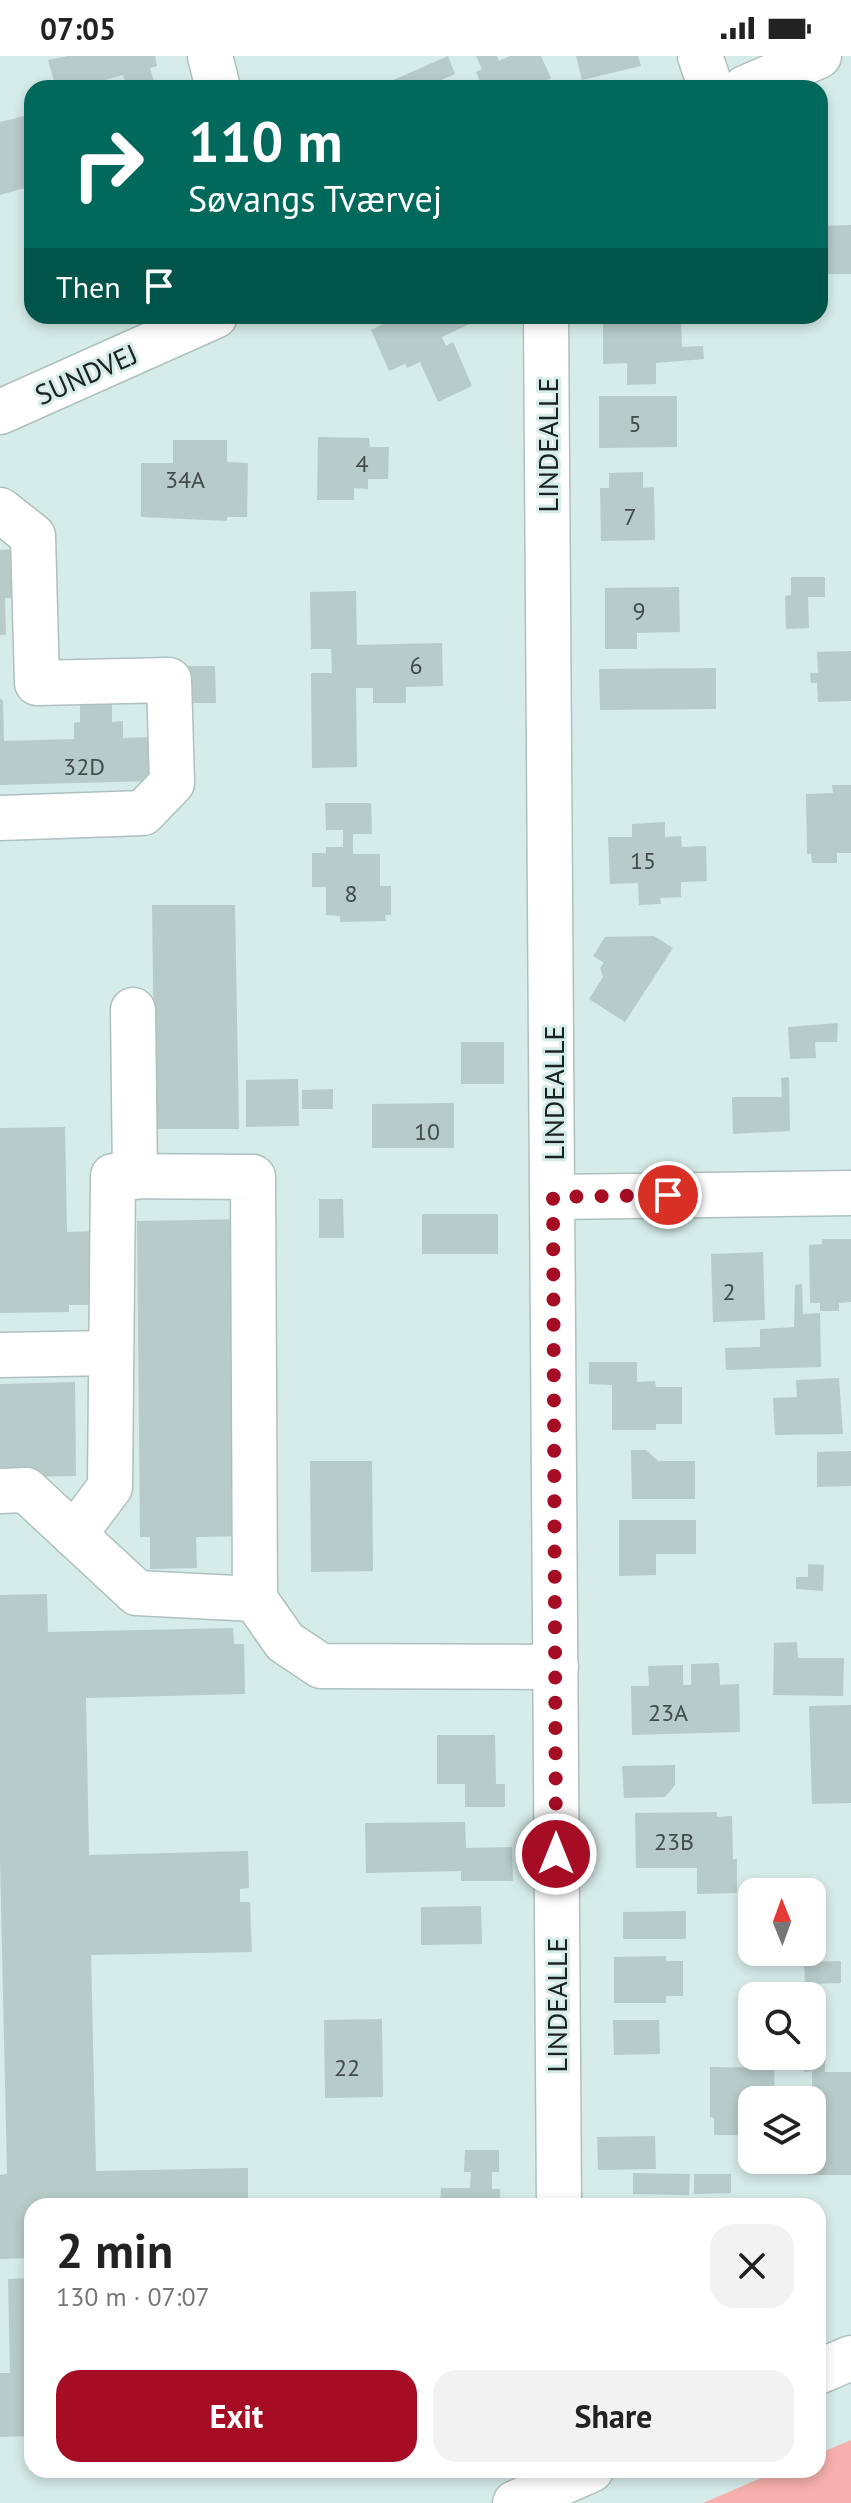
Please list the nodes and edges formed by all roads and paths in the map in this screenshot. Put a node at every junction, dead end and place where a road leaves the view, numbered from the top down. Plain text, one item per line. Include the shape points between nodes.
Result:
1 (210, 56) edge
2 (700, 56) edge
3 (819, 56) edge
4 (216, 80) edge
5 (708, 80) edge
6 (764, 80) edge
7 (197, 324) edge
8 (546, 324) edge
9 (0, 412) edge
10 (0, 510) edge
11 (0, 818) edge
12 (133, 1010) dead end
13 (135, 1177) junction
14 (851, 1193) edge
15 (553, 1197) junction
16 (110, 1353) junction
17 (0, 1355) edge
18 (0, 1491) edge
19 (74, 1535) junction
20 (255, 1599) junction
21 (556, 1667) junction
22 (559, 2198) edge
23 (851, 2358) edge
24 (826, 2369) edge
25 (573, 2478) edge
26 (515, 2503) edge

1 - 4 street
2 - 5 street
3 - 6 street
7 - 9 street, SUNDVEJ
8 - 15 street, LINDEALLE
10 - 11 street via 33,536 37,683 169,680 172,783 143,813
12 - 13 street
13 - 16 street via 113,1176
13 - 20 street via 253,1177
14 - 15 street
15 - 21 street, LINDEALLE
16 - 17 street
16 - 19 street via 110,1487
18 - 19 street via 26,1490
19 - 20 street via 137,1593
20 - 21 street via 285,1642 321,1666
21 - 22 street, LINDEALLE
23 - 24 street
25 - 26 street

